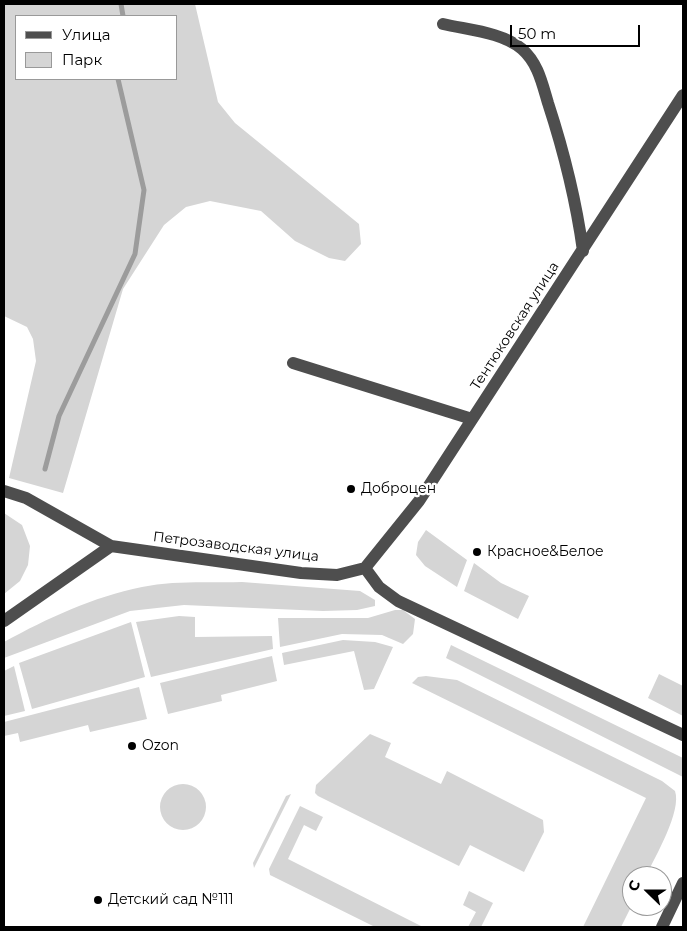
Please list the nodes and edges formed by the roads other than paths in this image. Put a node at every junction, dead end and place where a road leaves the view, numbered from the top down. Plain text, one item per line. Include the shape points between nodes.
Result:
1 (443, 24) dead end
2 (683, 94) edge
3 (583, 251) junction
4 (293, 363) dead end
5 (472, 420) junction
6 (4, 491) edge
7 (111, 546) junction
8 (364, 568) junction
9 (4, 621) edge
10 (683, 735) edge
11 (683, 883) edge
12 (662, 927) edge

1 - 3 street via 505,39 522,49 535,63 563,148
2 - 3 street, Тентюковская улица
3 - 5 street, Тентюковская улица
4 - 5 street
5 - 8 street, Тентюковская улица via 419,501
6 - 7 street via 26,498
7 - 8 street, Петрозаводская улица via 301,573 337,575
7 - 9 street
8 - 10 street via 379,586 398,600
11 - 12 street

